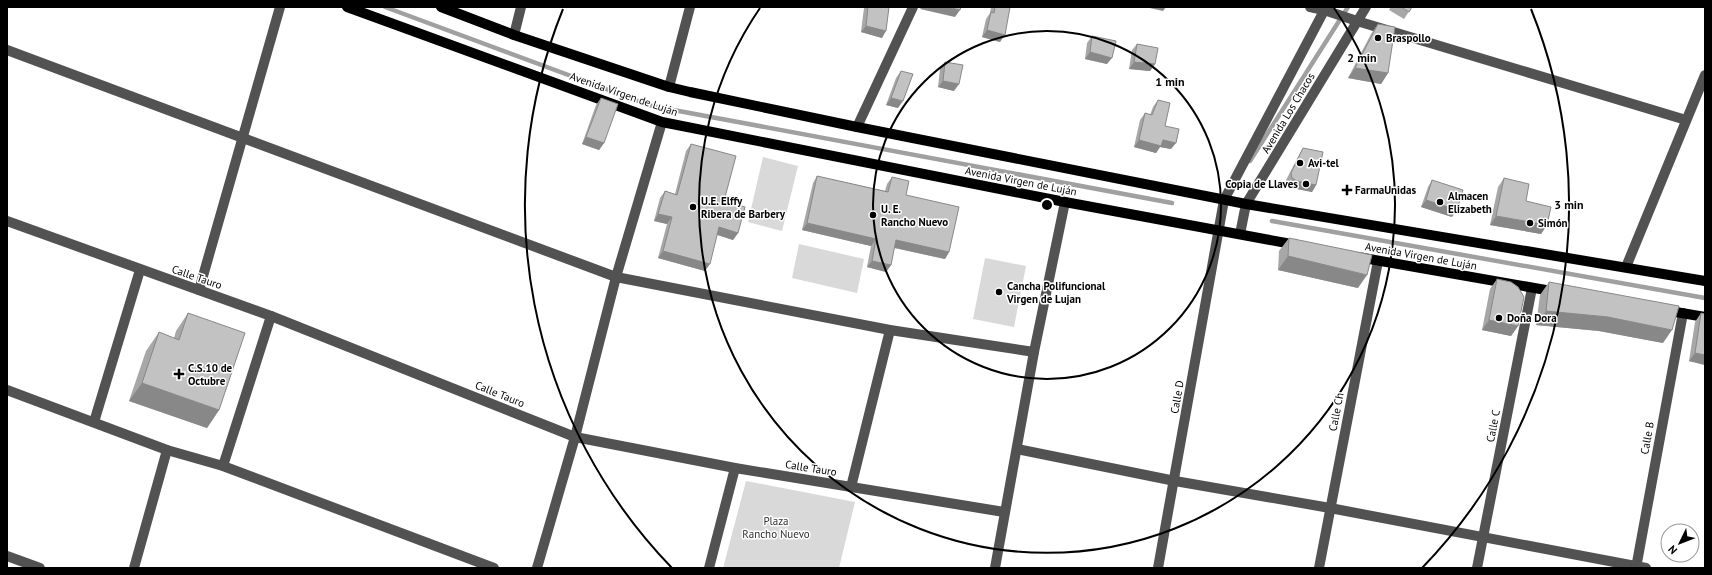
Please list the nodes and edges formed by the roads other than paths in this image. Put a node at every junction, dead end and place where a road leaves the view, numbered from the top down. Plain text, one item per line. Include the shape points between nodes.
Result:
1 (280, 7) edge
2 (348, 7) edge
3 (441, 7) edge
4 (521, 7) edge
5 (690, 7) edge
6 (913, 7) edge
7 (1310, 7) edge
8 (1366, 7) edge
9 (1328, 10) edge
10 (1354, 20) junction
11 (514, 35) junction
12 (7, 50) edge
13 (1705, 76) edge
14 (669, 87) junction
15 (1686, 120) junction
16 (662, 122) junction
17 (857, 127) junction
18 (243, 137) junction
19 (1224, 200) junction
20 (1065, 202) junction
21 (1246, 204) junction
22 (7, 221) edge
23 (1219, 230) junction
24 (1240, 234) junction
25 (1309, 248) edge
26 (1347, 255) edge
27 (1378, 261) junction
28 (1626, 267) junction
29 (140, 270) junction
30 (616, 277) junction
31 (1705, 281) edge
32 (1532, 288) junction
33 (199, 290) junction
34 (1571, 294) edge
35 (1653, 308) edge
36 (1683, 313) junction
37 (271, 316) junction
38 (1705, 317) edge
39 (890, 330) junction
40 (1034, 352) junction
41 (7, 390) edge
42 (94, 422) junction
43 (575, 437) junction
44 (1017, 449) junction
45 (167, 450) junction
46 (223, 466) junction
47 (735, 468) junction
48 (1175, 481) junction
49 (851, 486) junction
50 (1330, 508) junction
51 (1004, 512) junction
52 (1483, 538) junction
53 (7, 556) edge
54 (1639, 567) edge
55 (40, 568) edge
56 (134, 568) edge
57 (494, 568) edge
58 (537, 568) edge
59 (709, 568) edge
60 (995, 568) edge
61 (1158, 568) edge
62 (1319, 568) edge
63 (1477, 568) edge

1 - 18 street
2 - 16 main road, Avenida Virgen de Luján
3 - 11 main road, Avenida Virgen de Luján
4 - 11 street
5 - 14 street
6 - 17 street
7 - 9 street
8 - 10 street, Avenida Los Chacos
9 - 10 street
9 - 19 street, Avenida Los Chacos
10 - 15 street
10 - 21 street, Avenida Los Chacos
11 - 14 main road, Avenida Virgen de Luján
12 - 18 street
13 - 15 street
14 - 17 main road, Avenida Virgen de Luján
15 - 28 street
16 - 20 main road, Avenida Virgen de Luján
16 - 30 street
17 - 19 main road, Avenida Virgen de Luján
18 - 30 street
18 - 33 street
19 - 21 main road, Avenida Virgen de Luján
19 - 23 street, Avenida Los Chacos
20 - 23 main road, Avenida Virgen de Luján
20 - 40 street
21 - 24 street, Avenida Los Chacos
21 - 28 main road, Avenida Virgen de Luján
22 - 29 street, Calle Tauro
23 - 24 main road, Avenida Virgen de Luján
23 - 48 street, Calle D
24 - 25 main road, Avenida Virgen de Luján
26 - 27 main road, Avenida Virgen de Luján
27 - 32 main road, Avenida Virgen de Luján
27 - 50 street, Calle Ch
28 - 31 main road, Avenida Virgen de Luján
29 - 33 street, Calle Tauro
29 - 42 street
30 - 39 street
30 - 43 street
32 - 34 main road, Avenida Virgen de Luján
32 - 52 street, Calle C
33 - 37 street, Calle Tauro
35 - 36 main road
36 - 38 main road
36 - 54 street, Calle B
37 - 43 street, Calle Tauro
37 - 46 street
39 - 40 street
39 - 49 street
40 - 44 street
41 - 42 street
42 - 45 street
43 - 47 street, Calle Tauro
43 - 58 street
44 - 48 street
44 - 51 street
45 - 46 street
45 - 56 street
46 - 57 street
47 - 49 street, Calle Tauro
47 - 59 street
48 - 50 street
48 - 61 street, Calle D
49 - 51 street, Calle Tauro
50 - 52 street
50 - 62 street, Calle Ch
51 - 60 street
52 - 54 street
52 - 63 street, Calle C
53 - 55 street

